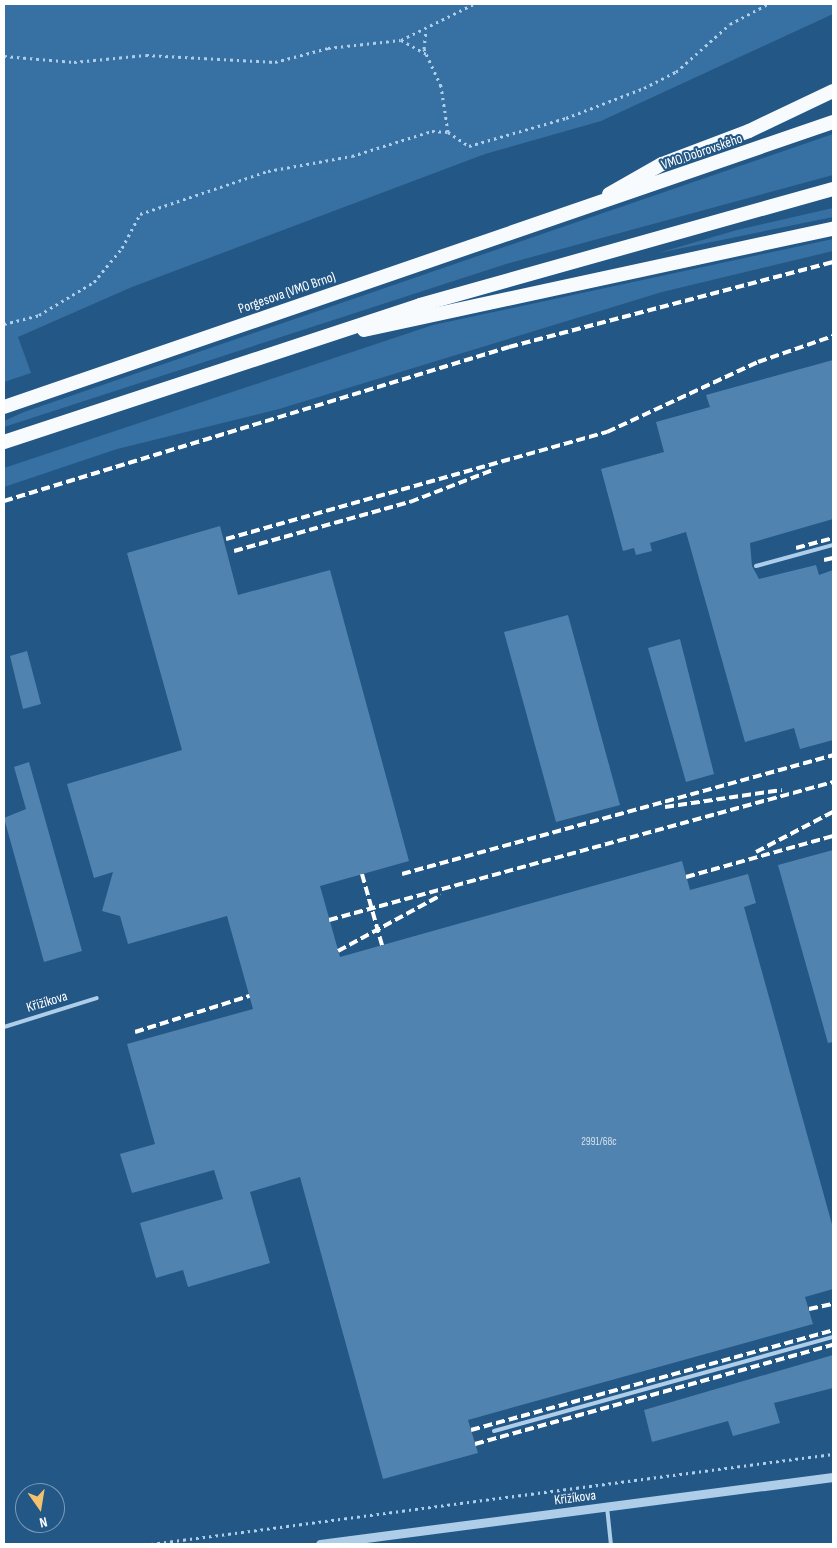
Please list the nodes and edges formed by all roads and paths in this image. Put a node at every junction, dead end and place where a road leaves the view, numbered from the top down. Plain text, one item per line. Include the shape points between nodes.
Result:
1 (474, 4) edge
2 (768, 4) edge
3 (426, 30) junction
4 (401, 40) junction
5 (426, 54) junction
6 (4, 56) edge
7 (833, 91) edge
8 (833, 122) edge
9 (448, 132) junction
10 (833, 189) edge
11 (580, 211) junction
12 (833, 229) edge
13 (4, 324) edge
14 (319, 337) junction
15 (4, 407) edge
16 (4, 442) edge
17 (833, 545) edge
18 (756, 566) dead end
19 (97, 998) dead end
20 (4, 1027) edge
21 (833, 1337) edge
22 (494, 1431) dead end
23 (833, 1454) edge
24 (833, 1477) edge
25 (606, 1507) junction
26 (151, 1544) edge
27 (320, 1544) edge
28 (611, 1544) edge

1 - 3 path
2 - 9 path via 730,24 676,72 644,88 566,118 469,146
3 - 4 path
3 - 5 path
4 - 5 path
4 - 6 path via 328,48 275,62 146,55 74,62
5 - 9 path via 442,86
7 - 11 highway via 749,131 662,164
8 - 11 highway, VMO Dobrovského
9 - 13 path via 432,131 352,156 268,171 140,214 122,248 94,282 39,315
10 - 14 highway via 611,248
11 - 15 highway, Porgesova (VMO Brno)
12 - 14 highway via 431,319
14 - 16 highway
17 - 18 lane
19 - 20 lane, Křížíkova
21 - 22 lane
23 - 26 path
24 - 25 street, Křižíkova
25 - 27 street, Křižíkova
25 - 28 lane

